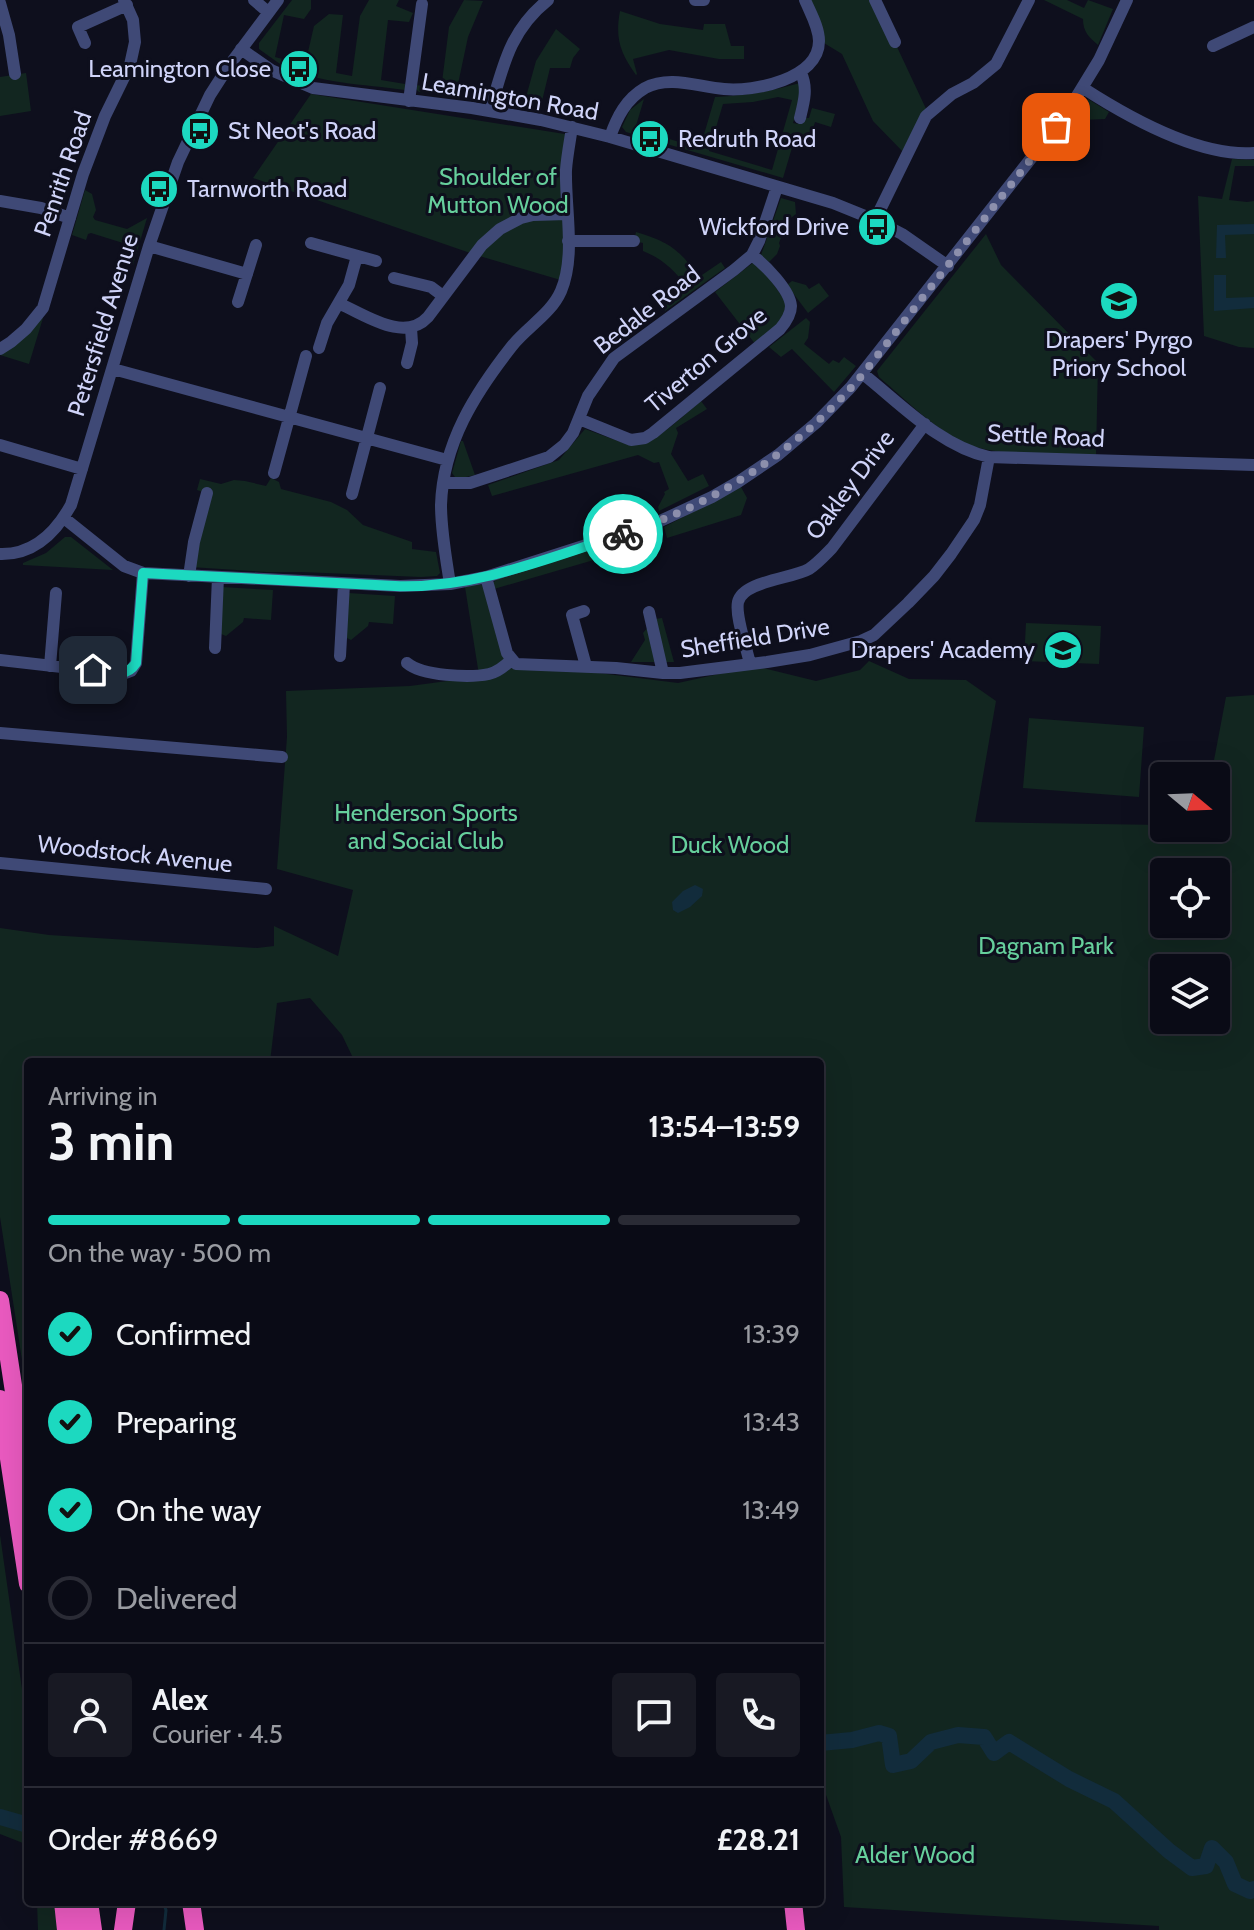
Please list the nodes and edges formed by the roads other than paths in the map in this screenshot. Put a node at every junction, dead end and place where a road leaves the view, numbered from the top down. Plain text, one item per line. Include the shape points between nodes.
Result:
1 (254, 0) edge
2 (278, 0) edge
3 (548, 0) edge
4 (695, 0) edge
5 (704, 0) edge
6 (805, 0) edge
7 (875, 0) edge
8 (1029, 0) edge
9 (1127, 0) edge
10 (1, 2) edge
11 (126, 2) edge
12 (422, 4) dead end
13 (268, 12) junction
14 (1254, 27) edge
15 (895, 42) dead end
16 (85, 43) dead end
17 (1213, 46) dead end
18 (241, 49) junction
19 (801, 73) junction
20 (15, 74) dead end
21 (1083, 88) junction
22 (409, 101) junction
23 (490, 111) junction
24 (800, 118) dead end
25 (572, 127) junction
26 (610, 137) junction
27 (1254, 153) edge
28 (777, 187) junction
29 (0, 201) edge
30 (567, 214) junction
31 (70, 218) junction
32 (875, 220) junction
33 (568, 241) junction
34 (634, 241) dead end
35 (311, 243) dead end
36 (256, 245) dead end
37 (149, 246) junction
38 (752, 255) junction
39 (357, 256) junction
40 (376, 261) dead end
41 (948, 266) junction
42 (247, 274) junction
43 (394, 278) dead end
44 (443, 296) junction
45 (238, 302) dead end
46 (340, 304) junction
47 (411, 328) junction
48 (319, 348) dead end
49 (0, 349) edge
50 (306, 356) dead end
51 (407, 363) dead end
52 (113, 369) junction
53 (863, 374) junction
54 (380, 388) dead end
55 (290, 417) junction
56 (579, 419) junction
57 (925, 424) junction
58 (367, 437) junction
59 (0, 445) edge
60 (989, 457) junction
61 (447, 460) junction
62 (1254, 465) edge
63 (82, 469) junction
64 (274, 473) dead end
65 (443, 483) junction
66 (207, 493) dead end
67 (352, 494) dead end
68 (64, 518) junction
69 (0, 554) edge
70 (143, 573) junction
71 (189, 576) junction
72 (218, 577) junction
73 (486, 577) junction
74 (344, 584) junction
75 (450, 584) junction
76 (56, 593) dead end
77 (584, 611) dead end
78 (649, 612) dead end
79 (215, 648) dead end
80 (340, 656) dead end
81 (0, 660) edge
82 (511, 660) junction
83 (407, 663) dead end
84 (750, 664) junction
85 (50, 666) junction
86 (586, 666) junction
87 (663, 673) junction
88 (0, 733) edge
89 (282, 757) dead end
90 (0, 863) edge
91 (266, 889) dead end
92 (0, 1300) edge
93 (0, 1399) edge
94 (18, 1420) junction
95 (24, 1434) edge
96 (24, 1458) edge
97 (24, 1558) edge
98 (63, 1906) edge
99 (77, 1906) edge
100 (90, 1906) edge
101 (126, 1906) edge
102 (192, 1906) edge
103 (794, 1906) edge
104 (66, 1930) edge
105 (80, 1930) edge
106 (93, 1930) edge
107 (123, 1930) edge
108 (195, 1930) edge
109 (796, 1930) edge

1 - 13 street
2 - 13 street, Petersfield Avenue
3 - 23 street via 529,16 512,42
4 - 5 street
6 - 19 street via 819,40 815,58
7 - 15 street
8 - 32 street via 996,64 926,116
9 - 21 street
10 - 20 street
11 - 16 street via 75,21
11 - 31 street, Penrith Road via 135,42 130,65 98,133
12 - 22 street
13 - 18 street, Petersfield Avenue
14 - 17 street
18 - 22 street, Leamington Road via 271,70 313,88
18 - 37 street, Petersfield Avenue via 194,126
19 - 24 street via 805,91
19 - 26 street via 755,88 727,90 686,83 646,88 623,107
21 - 27 street via 1158,130 1213,148
21 - 41 street
22 - 23 street, Leamington Road
23 - 25 street, Leamington Road
25 - 26 street, Leamington Road
25 - 30 street
26 - 28 street, Leamington Road
28 - 32 street, Leamington Road
28 - 38 street, Bedale Road
29 - 31 street
30 - 33 street
30 - 44 street via 533,215 500,229
31 - 49 street, Penrith Road via 43,308
32 - 41 street, Leamington Road
33 - 34 street
33 - 61 street via 567,269 555,303 523,332 489,377 465,414
35 - 39 street
36 - 42 street
37 - 42 street
37 - 52 street, Petersfield Avenue
38 - 56 street, Bedale Road via 614,358
38 - 56 street, Tiverton Grove via 785,290 791,304 780,329 645,438 631,440
39 - 40 street
39 - 46 street
41 - 53 street
42 - 45 street
43 - 44 street via 431,287
44 - 47 street via 423,322
46 - 47 street via 398,329
46 - 48 street
47 - 51 street
50 - 55 street
52 - 55 street
52 - 63 street, Petersfield Avenue
53 - 57 street, Settle Road
53 - 73 street via 778,455 725,490 658,522
54 - 58 street
55 - 58 street
55 - 64 street
56 - 65 street, Bedale Road via 564,445 549,457 470,483
57 - 60 street, Settle Road via 955,445
57 - 84 street, Oakley Drive via 821,560 808,570 745,590 738,599
58 - 61 street
58 - 67 street
59 - 63 street
60 - 62 street, Settle Road
60 - 84 street, Sheffield Drive via 974,520 934,576 874,635 810,655
61 - 65 street
63 - 68 street, Petersfield Avenue
65 - 75 street
66 - 71 street
68 - 69 street, Petersfield Avenue via 40,543
68 - 70 street via 124,566
70 - 71 street
70 - 85 street via 131,671
71 - 72 street
72 - 74 street
72 - 79 street
73 - 75 street
73 - 82 street
74 - 75 street
74 - 80 street
76 - 85 street
77 - 86 street via 572,615
78 - 87 street
81 - 85 street
82 - 83 street via 492,673 461,675
82 - 86 street, Sheffield Drive
84 - 87 street, Sheffield Drive
86 - 87 street, Sheffield Drive
88 - 89 street
90 - 91 street, Woodstock Avenue
92 - 94 highway
93 - 97 highway
94 - 95 highway
94 - 96 highway
98 - 104 highway
99 - 105 highway
100 - 106 highway
101 - 107 highway
102 - 108 highway
103 - 109 highway

